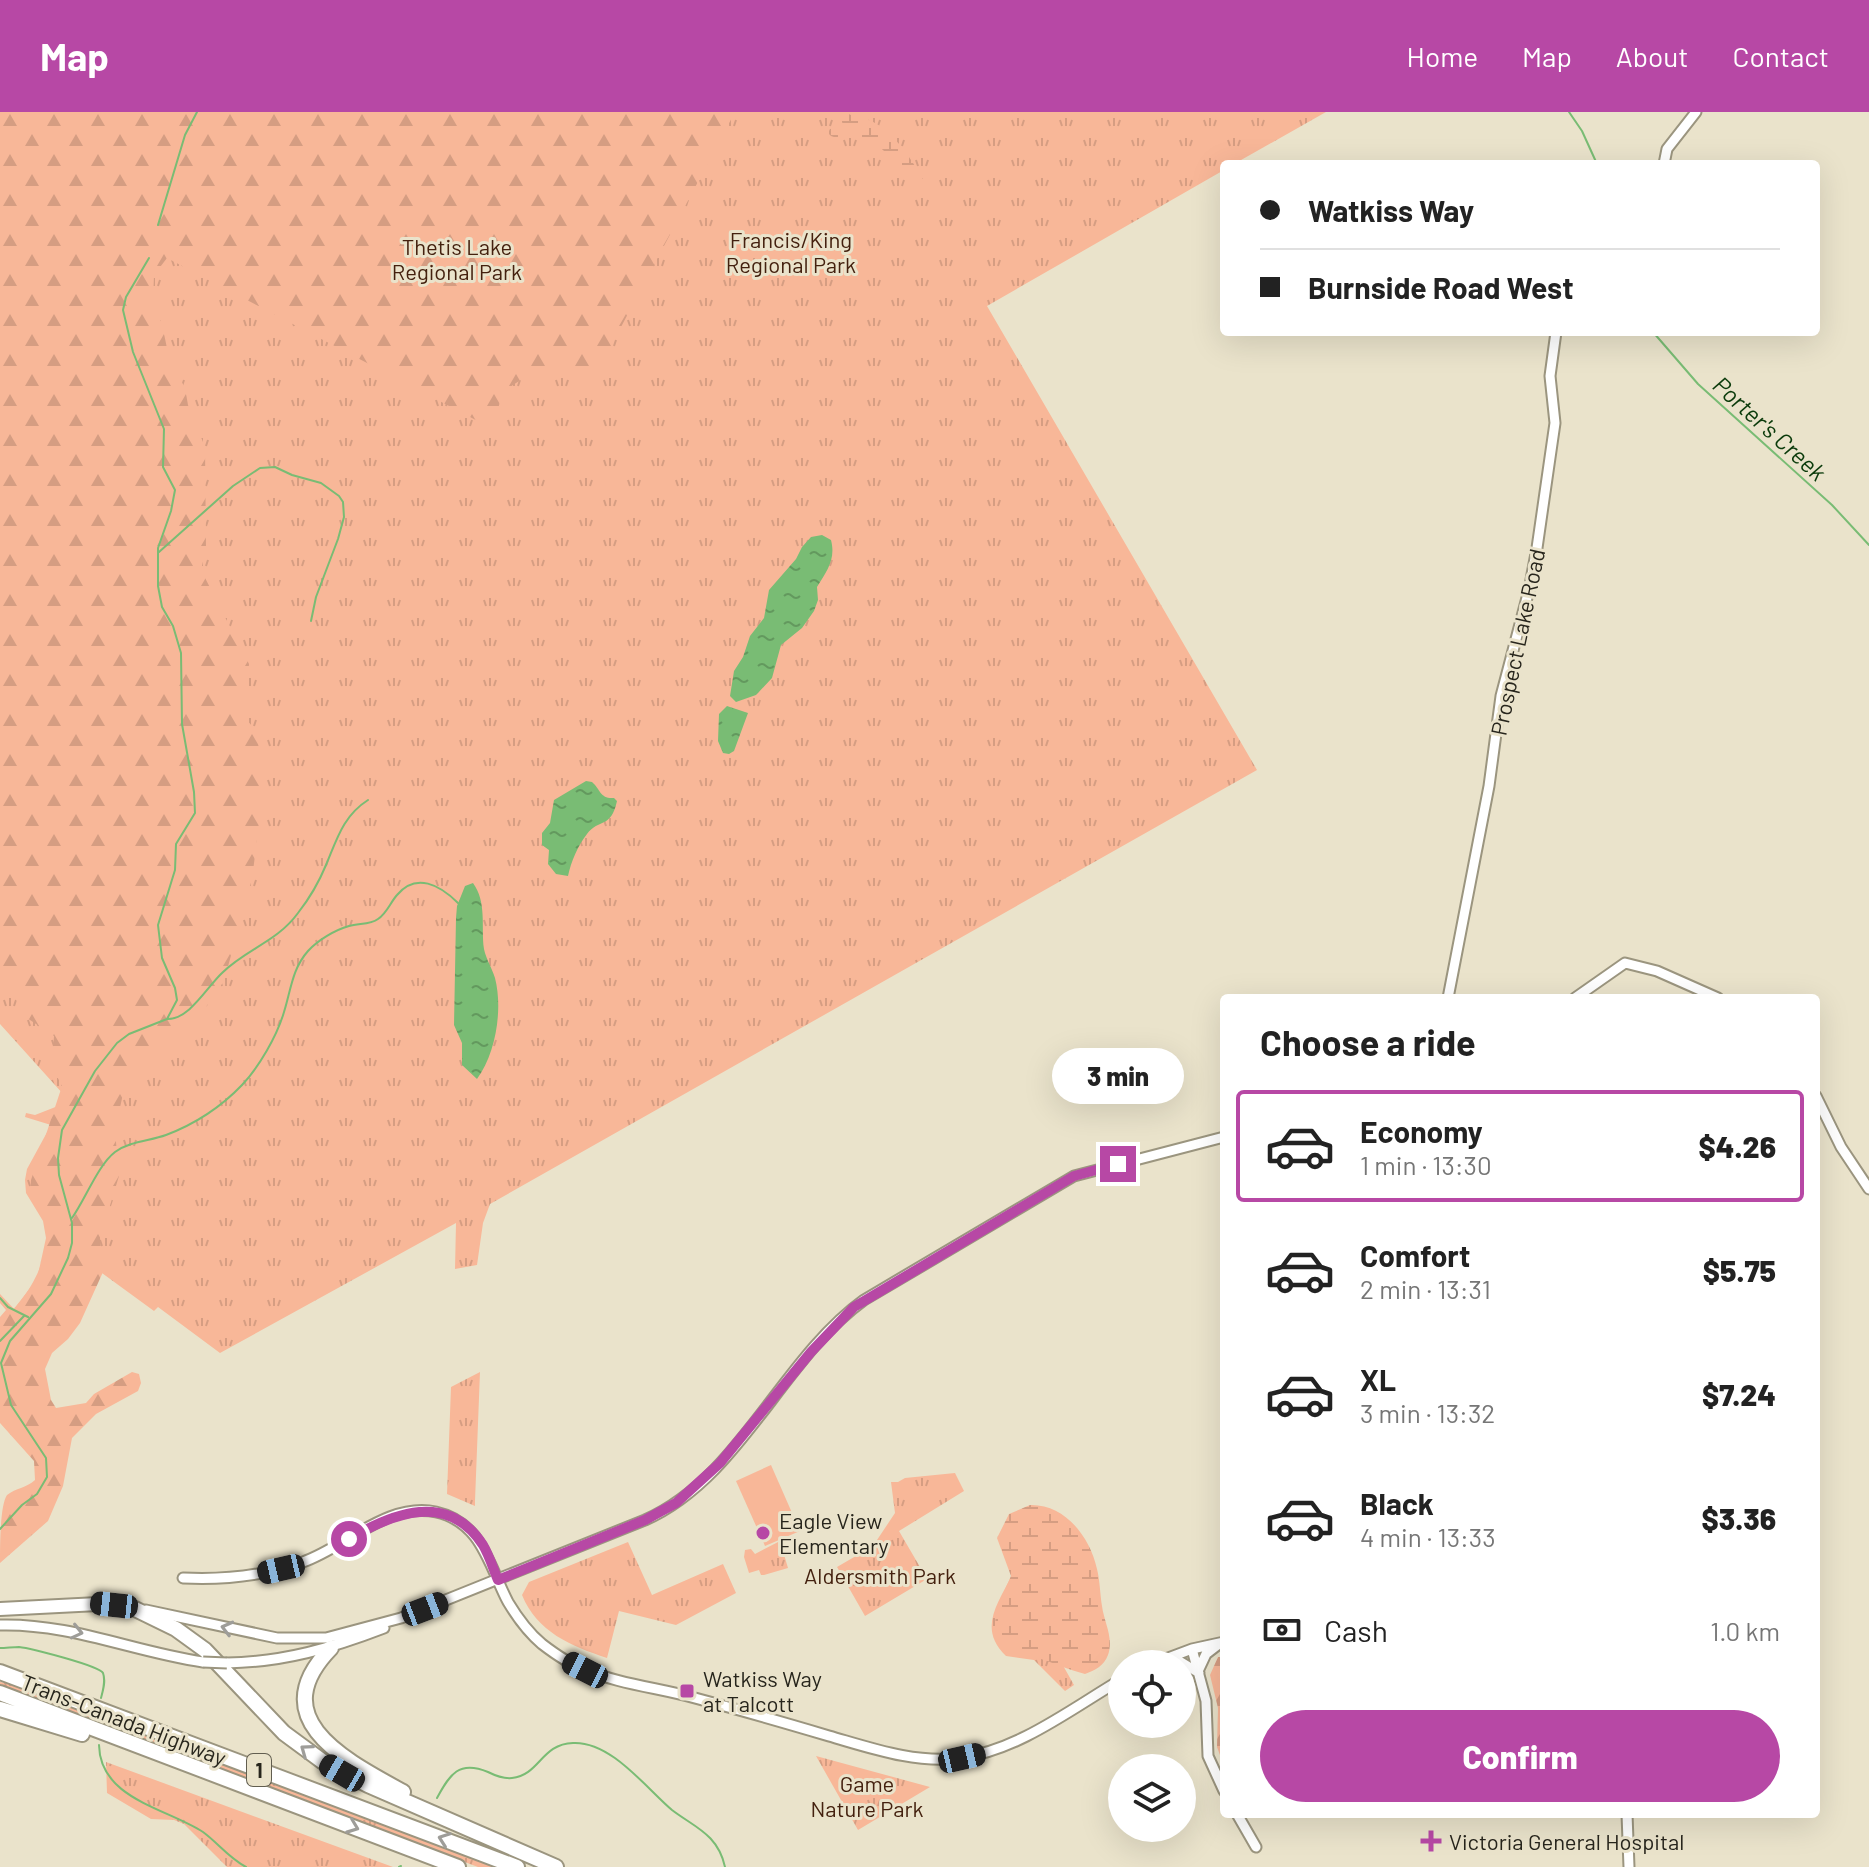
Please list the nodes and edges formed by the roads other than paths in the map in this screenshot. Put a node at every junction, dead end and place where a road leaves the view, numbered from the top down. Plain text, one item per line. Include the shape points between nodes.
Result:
1 (1696, 112) edge
2 (1665, 160) edge
3 (1555, 336) edge
4 (1449, 994) edge
5 (1581, 994) edge
6 (1709, 994) edge
7 (1820, 1104) edge
8 (1220, 1138) edge
9 (1869, 1189) edge
10 (183, 1578) dead end
11 (498, 1580) junction
12 (131, 1607) junction
13 (0, 1609) edge
14 (401, 1618) junction
15 (0, 1625) edge
16 (1220, 1643) edge
17 (1220, 1644) edge
18 (331, 1648) junction
19 (1192, 1649) joint
20 (1196, 1671) edge
21 (0, 1672) edge
22 (1199, 1673) junction
23 (1108, 1687) edge
24 (0, 1693) edge
25 (0, 1709) edge
26 (201, 1770) junction
27 (1220, 1782) edge
28 (1239, 1818) edge
29 (1625, 1818) edge
30 (477, 1832) junction
31 (1256, 1847) dead end
32 (458, 1867) edge
33 (517, 1867) edge
34 (556, 1867) edge
35 (1629, 1867) edge

1 - 2 street via 1667,149
3 - 4 street, Prospect Lake Road via 1550,376 1555,423 1537,548 1501,696
5 - 6 street via 1625,963
7 - 9 street
8 - 11 street via 1074,1176 864,1300 825,1335 720,1463 676,1503
10 - 11 street via 238,1577 281,1569 327,1552 386,1519 427,1511 455,1519 474,1535
11 - 14 street
11 - 23 street via 529,1631 585,1670 906,1756 948,1759 990,1751
12 - 13 main road
14 -> 12 street via 326,1638 277,1638
30 -> 12 highway via 322,1761 284,1733 205,1650
14 - 18 street
15 -> 18 street, bridge via 74,1630 146,1652 203,1662 274,1661
16 - 19 street
17 - 22 street via 1206,1654
18 - 30 highway via 306,1684 305,1704 313,1727 349,1759
19 - 22 street
20 - 22 street
33 -> 21 highway, Trans-Canada Highway / 1
22 - 27 street via 1208,1756
24 - 26 highway, Trans-Canada Highway / 1
25 - 26 highway
26 -> 32 highway, Trans-Canada Highway / 1
28 - 31 street
29 - 35 street
30 - 34 highway

